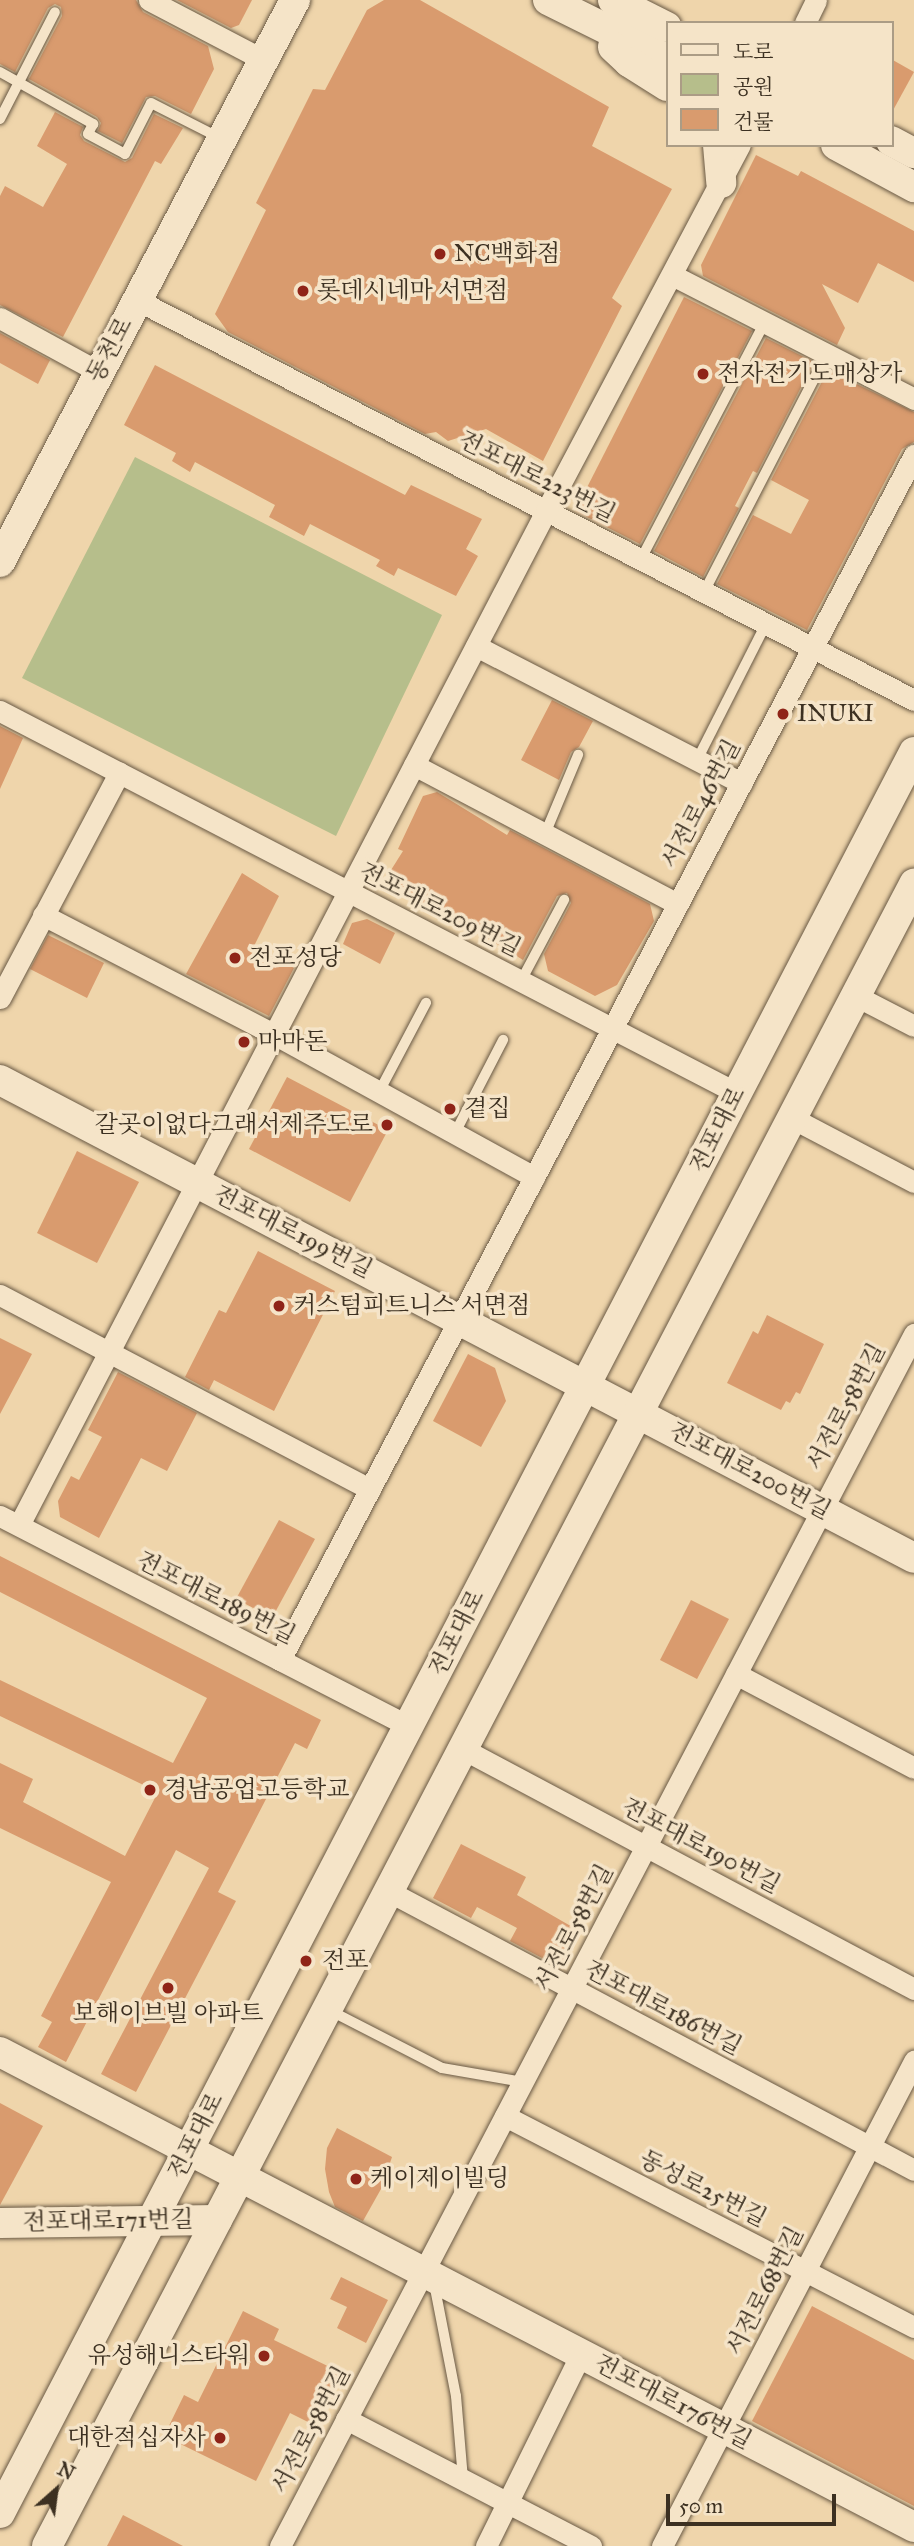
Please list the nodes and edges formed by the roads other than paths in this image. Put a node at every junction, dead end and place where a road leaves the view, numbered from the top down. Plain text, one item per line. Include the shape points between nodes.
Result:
1 (295, 0) edge
2 (548, 0) edge
3 (613, 0) edge
4 (817, 0) edge
5 (159, 2) edge
6 (55, 12) dead end
7 (582, 18) junction
8 (806, 21) edge
9 (666, 26) edge
10 (666, 59) edge
11 (264, 61) junction
12 (0, 72) edge
13 (19, 83) junction
14 (666, 85) edge
15 (0, 120) edge
16 (223, 140) junction
17 (893, 142) edge
18 (718, 147) edge
19 (739, 147) edge
20 (840, 147) edge
21 (914, 153) edge
22 (720, 183) junction
23 (914, 187) edge
24 (672, 275) junction
25 (137, 300) junction
26 (0, 318) edge
27 (765, 322) junction
28 (827, 354) junction
29 (99, 372) junction
30 (914, 399) edge
31 (914, 455) edge
32 (546, 511) junction
33 (641, 559) junction
34 (0, 562) edge
35 (704, 592) junction
36 (766, 624) junction
37 (476, 646) junction
38 (813, 648) junction
39 (914, 700) edge
40 (0, 711) edge
41 (914, 752) edge
42 (578, 755) dead end
43 (697, 760) junction
44 (414, 765) junction
45 (119, 773) junction
46 (741, 783) junction
47 (545, 834) junction
48 (914, 884) edge
49 (348, 892) junction
50 (564, 900) dead end
51 (678, 904) junction
52 (43, 915) junction
53 (521, 981) junction
54 (856, 996) junction
55 (0, 998) edge
56 (426, 1003) dead end
57 (914, 1026) edge
58 (612, 1028) junction
59 (274, 1034) junction
60 (503, 1040) dead end
61 (0, 1080) edge
62 (379, 1092) junction
63 (737, 1093) junction
64 (792, 1118) junction
65 (455, 1133) junction
66 (534, 1177) junction
67 (197, 1182) junction
68 (914, 1182) edge
69 (0, 1295) edge
70 (460, 1319) junction
71 (914, 1334) edge
72 (110, 1350) junction
73 (907, 1365) edge
74 (586, 1384) junction
75 (638, 1412) junction
76 (370, 1489) junction
77 (822, 1509) junction
78 (9, 1521) edge
79 (914, 1558) edge
80 (280, 1660) junction
81 (736, 1674) junction
82 (409, 1726) junction
83 (463, 1749) junction
84 (914, 1768) edge
85 (646, 1847) junction
86 (388, 1891) junction
87 (572, 1989) junction
88 (914, 1989) edge
89 (327, 2009) junction
90 (0, 2052) edge
91 (914, 2061) edge
92 (523, 2082) junction
93 (505, 2116) junction
94 (870, 2146) junction
95 (189, 2149) junction
96 (914, 2170) edge
97 (240, 2176) junction
98 (217, 2220) junction
99 (152, 2221) junction
100 (0, 2222) edge
101 (805, 2271) junction
102 (428, 2274) junction
103 (914, 2328) edge
104 (581, 2354) junction
105 (346, 2419) junction
106 (723, 2428) junction
107 (463, 2480) junction
108 (508, 2503) junction
109 (0, 2513) edge
110 (914, 2527) edge
111 (47, 2546) edge
112 (280, 2546) edge
113 (486, 2546) edge
114 (591, 2546) edge
115 (662, 2546) edge

1 - 11 main road, 동천로
2 - 7 main road
3 - 9 main road
4 - 8 street
5 - 11 street
6 - 13 lane
7 - 10 main road
7 - 14 main road via 629,62
11 - 16 main road, 동천로
12 - 13 lane
13 - 15 lane
13 - 16 lane via 93,124 88,134 125,154 150,103
16 - 25 main road, 동천로
17 - 21 main road
18 - 22 main road
19 - 22 street
20 - 23 main road
22 - 24 street
24 - 27 street
24 - 32 street
25 - 29 main road, 동천로
25 - 32 street, 전포대로223번길
26 - 29 street
27 - 28 street
27 - 33 lane
28 - 30 street
28 - 35 lane
29 - 34 main road, 동천로
31 - 38 street, 서전로46번길
32 - 33 street, 전포대로223번길
32 - 37 street
33 - 35 street, 전포대로223번길
35 - 36 street, 전포대로223번길
36 - 38 street, 전포대로223번길
36 - 43 lane
37 - 43 street
37 - 44 street
38 - 39 street, 전포대로223번길
38 - 46 street, 서전로46번길
40 - 45 street, 전포대로209번길
41 - 63 main road, 전포대로
42 - 47 lane
43 - 46 street
44 - 47 street
44 - 49 street
45 - 49 street, 전포대로209번길
45 - 52 street
46 - 51 street, 서전로46번길
47 - 51 street
48 - 54 main road
49 - 53 street, 전포대로209번길
49 - 59 street
50 - 53 lane
51 - 58 street, 서전로46번길
52 - 55 street
52 - 59 street
53 - 58 street, 전포대로209번길
54 - 57 street
54 - 64 main road
56 - 62 lane
58 - 63 street, 전포대로209번길
58 - 66 street, 서전로46번길
59 - 62 street
59 - 67 street
60 - 65 lane
61 - 67 main road, 전포대로199번길
62 - 65 street
63 - 74 main road, 전포대로
64 - 68 street
64 - 75 main road
65 - 66 street
66 - 70 street, 서전로46번길
67 - 70 main road, 전포대로199번길
67 - 72 street
69 - 72 street
70 - 74 main road, 전포대로199번길
70 - 76 street, 서전로46번길
71 - 73 street, 서전로58번길
72 - 76 street
72 - 78 street
73 - 77 street, 서전로58번길
74 - 75 main road, 전포대로200번길
74 - 82 main road, 전포대로
75 - 77 main road, 전포대로200번길
75 - 83 main road
76 - 80 street, 서전로46번길
77 - 79 main road, 전포대로200번길
77 - 81 street, 서전로58번길
78 - 80 street, 전포대로189번길
80 - 82 street, 전포대로189번길
81 - 84 street
81 - 85 street, 서전로58번길
82 - 95 main road, 전포대로
83 - 85 street, 전포대로190번길
83 - 86 main road
85 - 87 street, 서전로58번길
85 - 88 street, 전포대로190번길
86 - 87 street, 전포대로186번길
86 - 89 main road
87 - 92 street, 서전로58번길
87 - 94 street, 전포대로186번길
89 - 92 lane via 442,2068
89 - 97 main road
90 - 95 main road, 전포대로176번길
91 - 94 street, 서전로68번길
92 - 93 street, 서전로58번길
93 - 101 street, 동성로25번길
93 - 102 street, 서전로58번길
94 - 96 street, 전포대로186번길
94 - 101 street, 서전로68번길
95 - 97 main road, 전포대로176번길
95 - 99 main road, 전포대로
97 - 98 main road
97 - 102 main road, 전포대로176번길
98 - 99 main road, 전포대로171번길
98 - 111 main road
99 - 100 main road, 전포대로171번길
99 - 109 main road, 전포대로
101 - 103 street, 동성로25번길
101 - 106 street, 서전로68번길
102 - 104 main road, 전포대로176번길
102 - 105 street, 서전로58번길
102 - 107 lane via 456,2396
104 - 106 main road, 전포대로176번길
104 - 108 street
105 - 107 street
105 - 112 street, 서전로58번길
106 - 110 main road, 전포대로176번길
106 - 115 street, 서전로68번길
107 - 108 street
108 - 113 street
108 - 114 street

